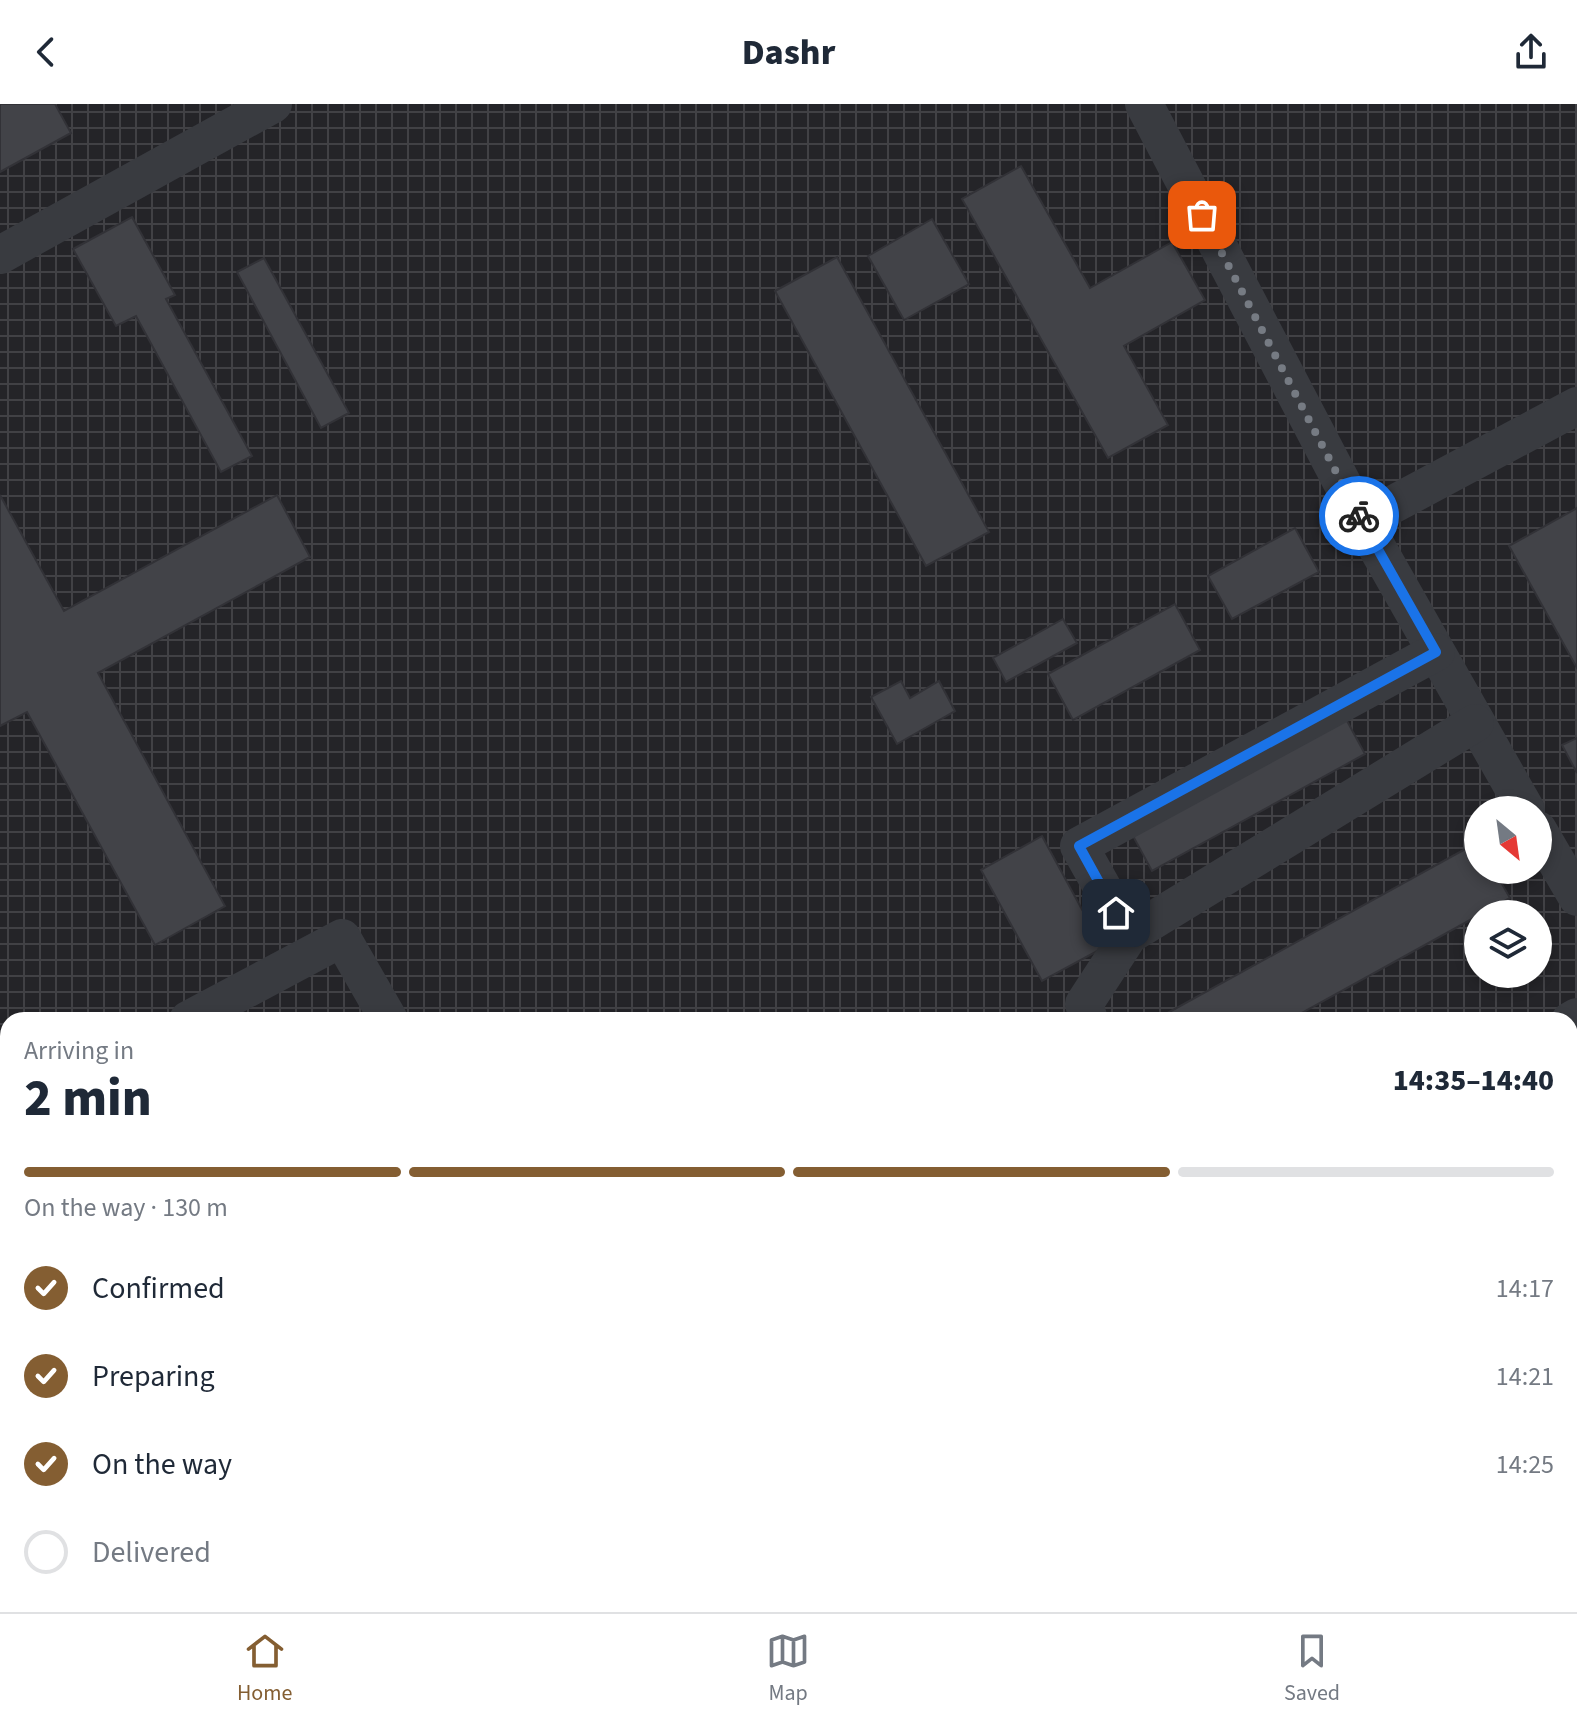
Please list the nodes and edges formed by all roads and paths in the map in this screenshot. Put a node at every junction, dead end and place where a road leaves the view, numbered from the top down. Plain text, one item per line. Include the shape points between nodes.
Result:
1 (273, 104) edge
2 (1144, 104) edge
3 (225, 116) edge
4 (0, 255) edge
5 (1577, 406) edge
6 (1362, 521) junction
7 (1436, 652) junction
8 (1475, 723) junction
9 (1518, 796) edge
10 (1552, 854) edge
11 (1577, 897) edge
12 (1129, 935) junction
13 (203, 1012) edge
14 (384, 1012) edge
15 (1086, 1012) edge

1 - 3 street
2 - 6 street
3 - 4 street
5 - 6 street
6 - 7 street
7 - 8 street
7 - 12 street via 1079,846
8 - 9 street
8 - 12 street
10 - 11 street
12 - 15 street via 1084,1004
13 - 14 street via 342,938

